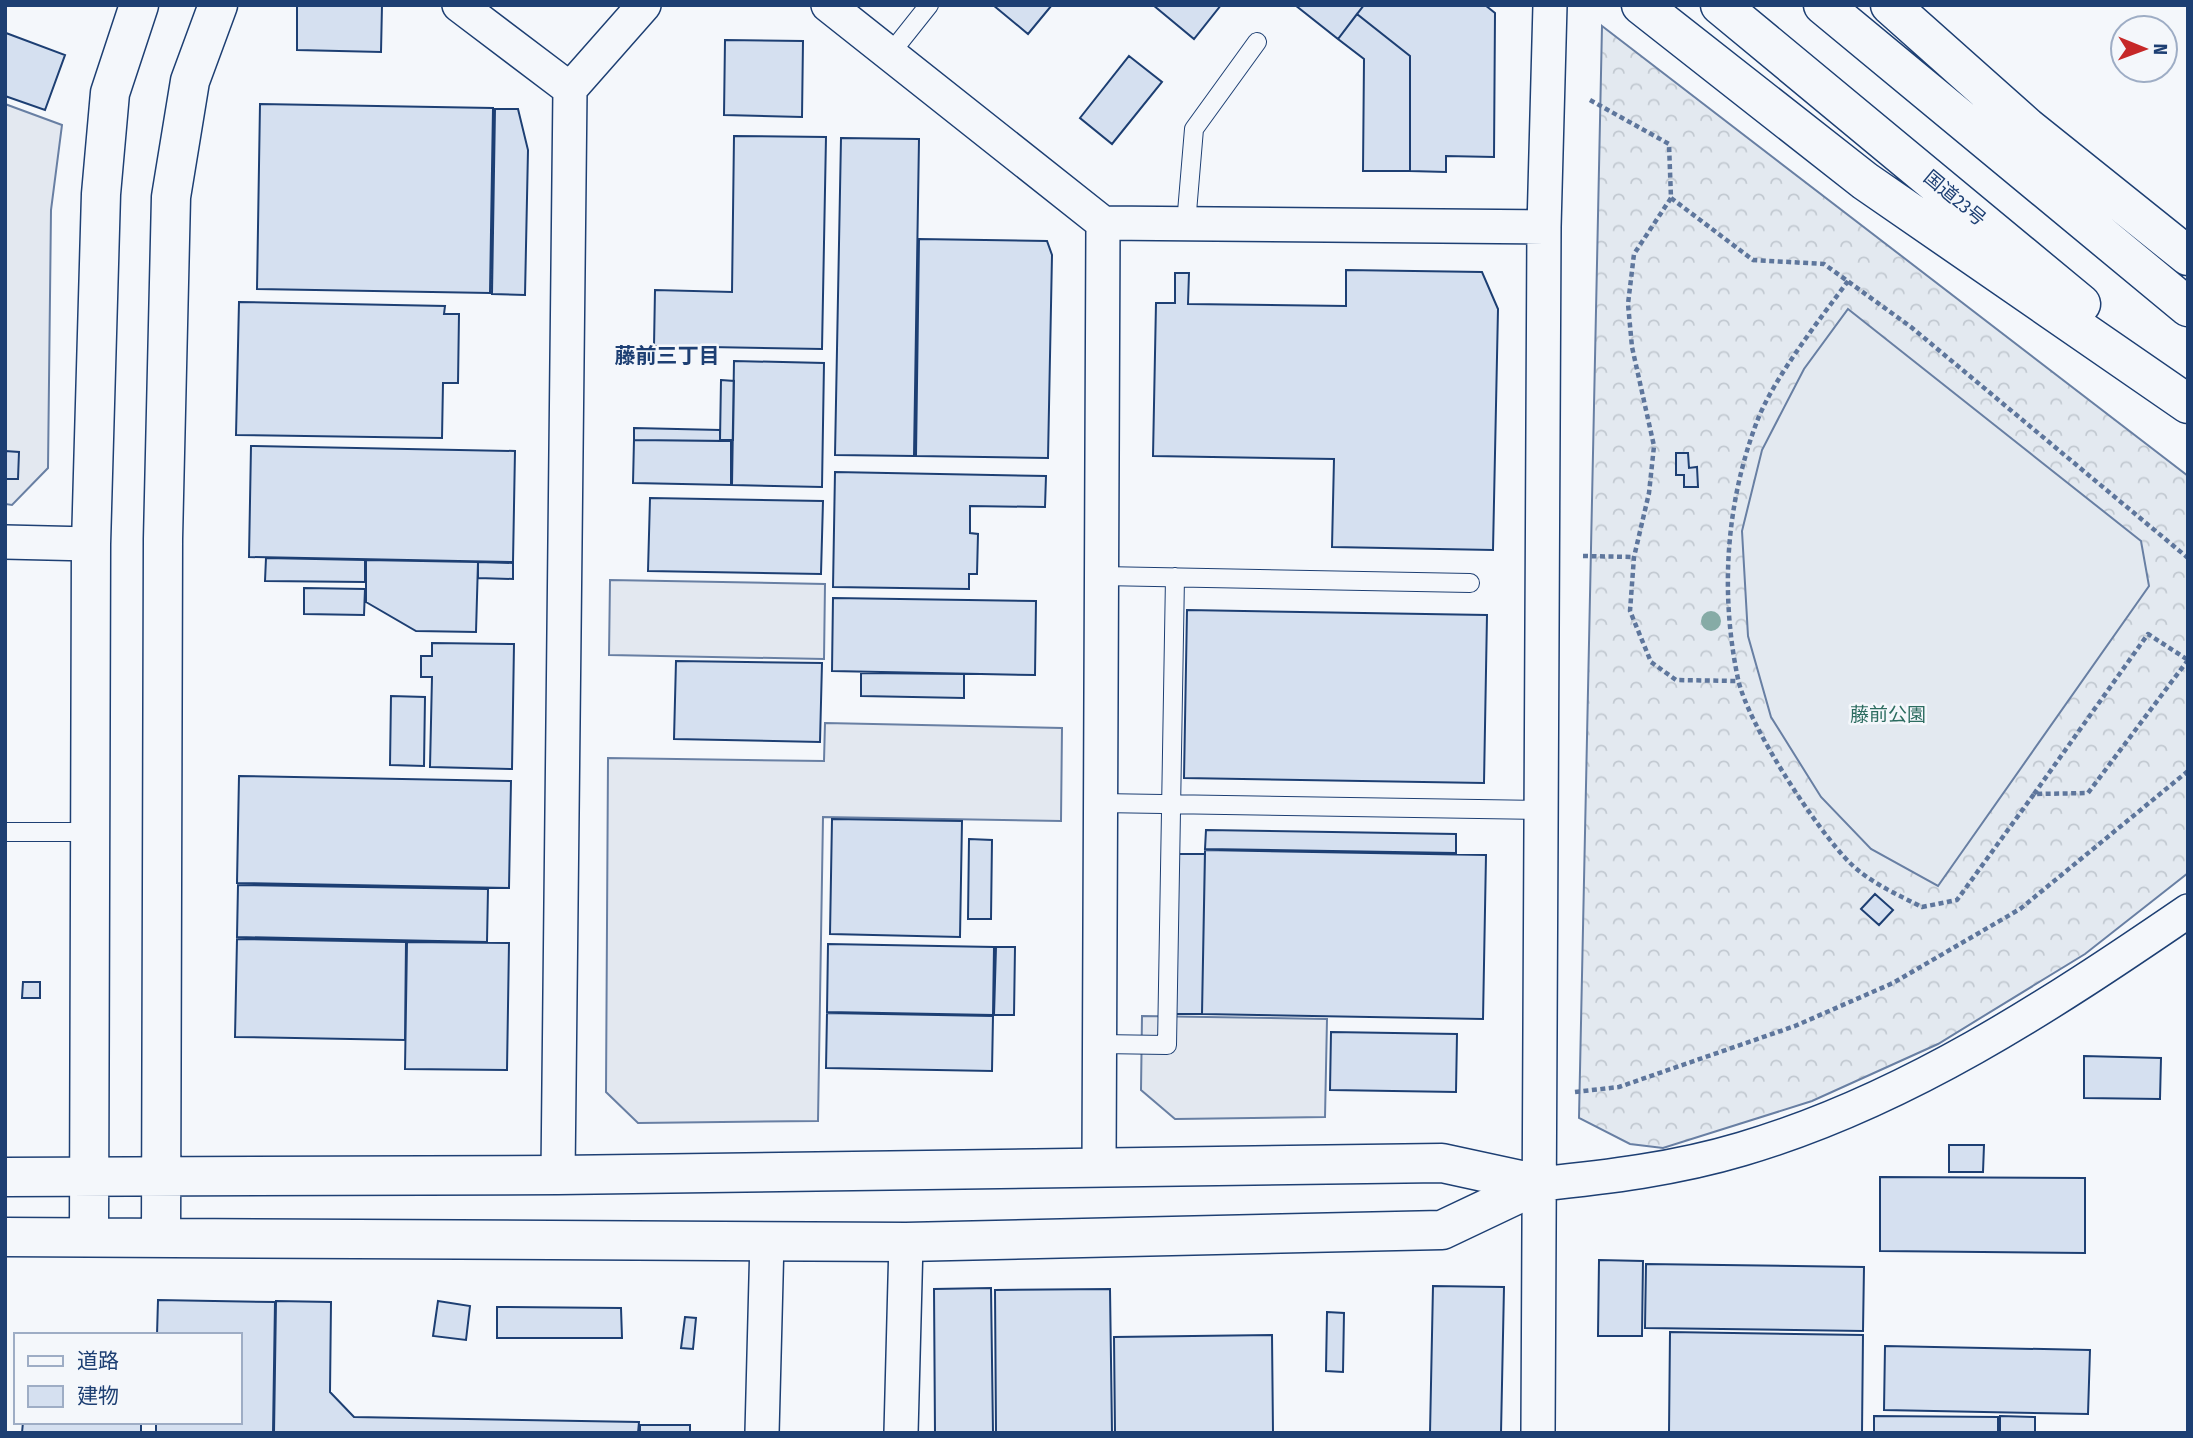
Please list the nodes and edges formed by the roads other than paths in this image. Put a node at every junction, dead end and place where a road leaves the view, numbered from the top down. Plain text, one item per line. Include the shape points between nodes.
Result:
1 (139, 5) edge
2 (218, 5) edge
3 (459, 5) edge
4 (644, 5) edge
5 (828, 5) edge
6 (929, 5) edge
7 (1550, 5) edge
8 (1641, 5) edge
9 (1720, 5) edge
10 (1891, 5) edge
11 (1834, 14) edge
12 (1257, 42) dead end
13 (890, 54) junction
14 (570, 89) junction
15 (1103, 223) junction
16 (1186, 224) junction
17 (1544, 227) junction
18 (2188, 256) edge
19 (2188, 307) edge
20 (2188, 393) edge
21 (2188, 404) edge
22 (5, 542) edge
23 (91, 544) junction
24 (1102, 576) junction
25 (1175, 577) junction
26 (1469, 583) dead end
27 (1100, 803) junction
28 (1171, 804) junction
29 (1541, 810) junction
30 (90, 831) junction
31 (5, 832) edge
32 (2188, 911) edge
33 (1100, 1044) junction
34 (1099, 1168) junction
35 (558, 1175) junction
36 (5, 1177) edge
37 (89, 1177) junction
38 (161, 1177) junction
39 (1539, 1184) junction
40 (89, 1236) junction
41 (5, 1237) edge
42 (161, 1237) junction
43 (767, 1240) junction
44 (906, 1242) junction
45 (762, 1433) edge
46 (901, 1433) edge
47 (1538, 1433) edge

1 - 23 main road via 110,93 102,194
2 - 38 main road via 190,81 171,197 163,539
3 - 14 street
4 - 14 street
5 - 13 street
6 - 13 lane
7 - 17 street
8 - 21 main road via 1865,181
9 - 20 main road, 国道23号
10 - 18 main road via 2027,127
11 - 19 main road
12 - 16 lane via 1194,129
13 - 15 street
14 - 35 street
15 - 16 street
15 - 24 street
16 - 17 street
17 - 29 street
22 - 23 street
23 - 30 main road
24 - 25 lane
24 - 27 street
25 - 26 lane
25 - 28 lane
27 - 28 lane
27 - 33 street
28 - 29 lane
28 - 33 lane via 1167,1045
29 - 39 street
30 - 31 lane
30 - 37 main road
32 - 39 street via 2033,1013 1873,1101 1743,1149 1638,1174
33 - 34 street
34 - 35 main road
34 - 39 main road via 1441,1163
35 - 38 main road
36 - 37 main road
37 - 38 main road
37 - 40 main road
38 - 42 main road
39 - 44 main road via 1442,1230
39 - 47 street
40 - 41 main road
40 - 42 main road
42 - 43 main road
43 - 44 main road
43 - 45 street
44 - 46 street

